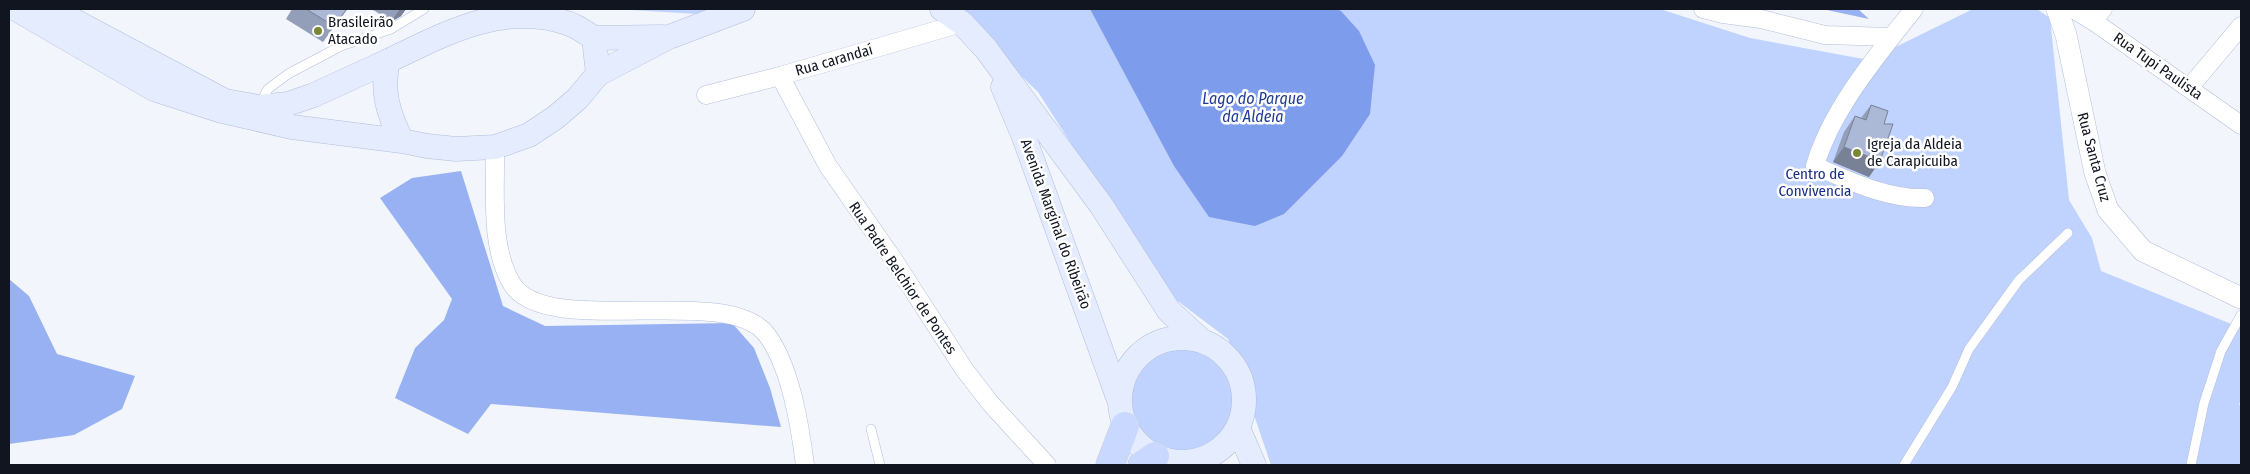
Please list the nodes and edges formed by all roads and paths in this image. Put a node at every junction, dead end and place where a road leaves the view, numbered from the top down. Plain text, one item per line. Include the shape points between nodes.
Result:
1 (16, 9) edge
2 (52, 9) edge
3 (424, 9) edge
4 (743, 9) edge
5 (942, 9) edge
6 (1703, 9) edge
7 (1914, 9) edge
8 (2057, 9) edge
9 (2072, 9) edge
10 (492, 14) edge
11 (2098, 15) edge
12 (564, 16) edge
13 (962, 23) junction
14 (2241, 26) edge
15 (669, 37) junction
16 (1891, 37) junction
17 (594, 38) junction
18 (986, 49) junction
19 (388, 61) junction
20 (598, 74) junction
21 (780, 76) junction
22 (2189, 88) junction
23 (706, 95) dead end
24 (258, 107) junction
25 (2241, 125) edge
26 (402, 141) junction
27 (495, 147) junction
28 (1925, 198) dead end
29 (2068, 234) dead end
30 (2240, 303) edge
31 (1201, 340) junction
32 (1122, 413) junction
33 (1238, 428) junction
34 (871, 429) dead end
35 (1159, 462) edge
36 (806, 465) edge
37 (880, 465) edge
38 (1048, 465) edge
39 (1110, 465) edge
40 (1254, 465) edge
41 (1904, 465) edge
42 (2191, 465) edge

1 - 26 main road via 154,89 222,111 292,127
2 - 24 main road via 225,101
3 - 24 lane via 391,29 341,46 288,74 268,89
4 - 15 main road
5 - 13 main road, Avenida Marginal do Ribeirão
6 - 16 street via 1825,35
7 - 16 street
8 - 30 street, Rua Santa Cruz via 2066,35 2095,173 2108,210 2144,251
9 - 11 street, Rua Tupi Paulista
10 - 12 main road
10 - 19 main road
11 - 22 street, Rua Tupi Paulista
12 - 17 main road
13 - 18 main road, Avenida Marginal do Ribeirão
13 - 21 street, Rua carandaí
14 - 22 street
15 - 17 main road
15 - 20 main road
16 - 28 street via 1843,106 1815,166 1897,197
17 - 20 main road
18 - 31 main road, Avenida Marginal do Ribeirão via 1101,205 1169,311
18 - 32 main road, Avenida Marginal do Ribeirão via 1024,137
19 - 24 main road via 288,104
19 - 26 main road via 386,99
20 - 27 main road via 556,117 529,135
21 - 23 street, Rua carandaí
21 - 38 street, Rua Padre Belchior de Pontes via 828,166 964,368 991,404
22 - 25 street, Rua Tupi Paulista
26 - 27 main road via 456,149
27 - 36 street via 497,233 502,261 513,286 528,299 554,308 686,311 731,315 753,323 767,335 780,361 792,395
29 - 41 lane via 2020,280 1969,349 1952,388
30 - 42 lane via 2220,351 2204,403
31 - 32 main road, Avenida Marginal do Ribeirão via 1172,338 1144,349 1130,363 1122,381
31 - 33 main road, Avenida Marginal do Ribeirão via 1218,349 1232,363 1241,381 1243,412
32 - 35 main road, Avenida Marginal do Ribeirão via 1137,444
32 - 39 main road
33 - 35 main road, Avenida Marginal do Ribeirão via 1228,442 1200,460
33 - 40 main road
34 - 37 lane

